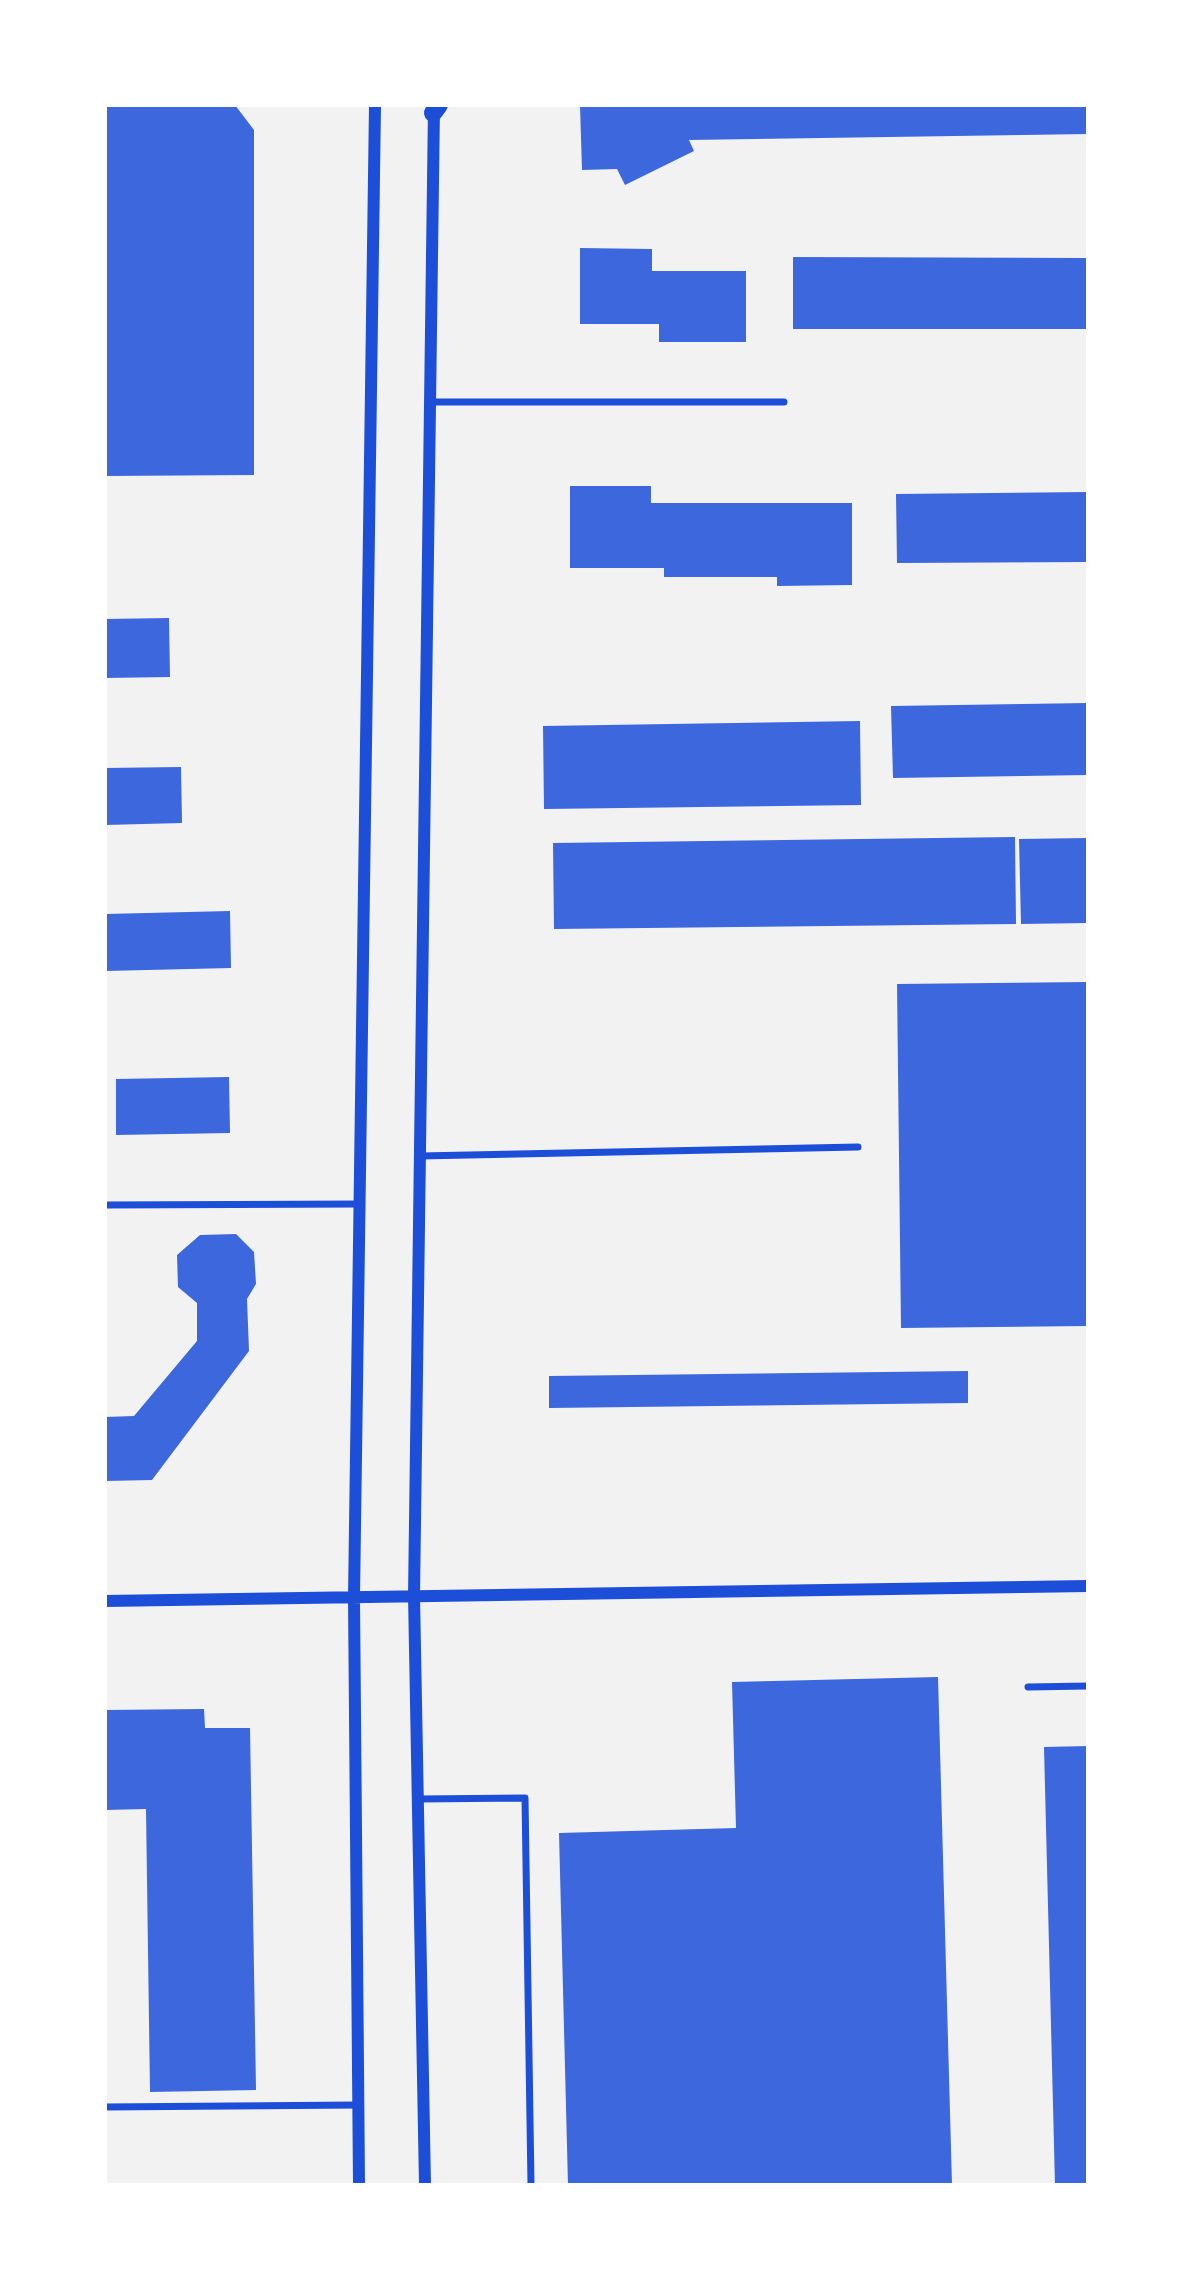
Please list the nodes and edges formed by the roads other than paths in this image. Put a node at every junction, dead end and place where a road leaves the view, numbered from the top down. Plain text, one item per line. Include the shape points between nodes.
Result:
1 (375, 105) edge
2 (435, 108) edge
3 (429, 402) junction
4 (784, 402) dead end
5 (858, 1147) dead end
6 (421, 1156) junction
7 (361, 1204) junction
8 (105, 1205) edge
9 (1088, 1586) edge
10 (414, 1595) junction
11 (354, 1597) junction
12 (105, 1601) edge
13 (1088, 1686) edge
14 (1028, 1687) dead end
15 (418, 1799) junction
16 (358, 2105) junction
17 (105, 2107) edge
18 (359, 2185) edge
19 (425, 2185) edge
20 (531, 2185) edge

1 - 7 street
2 - 3 street
3 - 4 street
3 - 6 street
5 - 6 street
6 - 10 street
7 - 8 street
7 - 11 street
9 - 10 street
10 - 11 street
10 - 15 street
11 - 12 street
11 - 16 street
13 - 14 street
15 - 19 street
15 - 20 street via 524,1798
16 - 17 street
16 - 18 street

